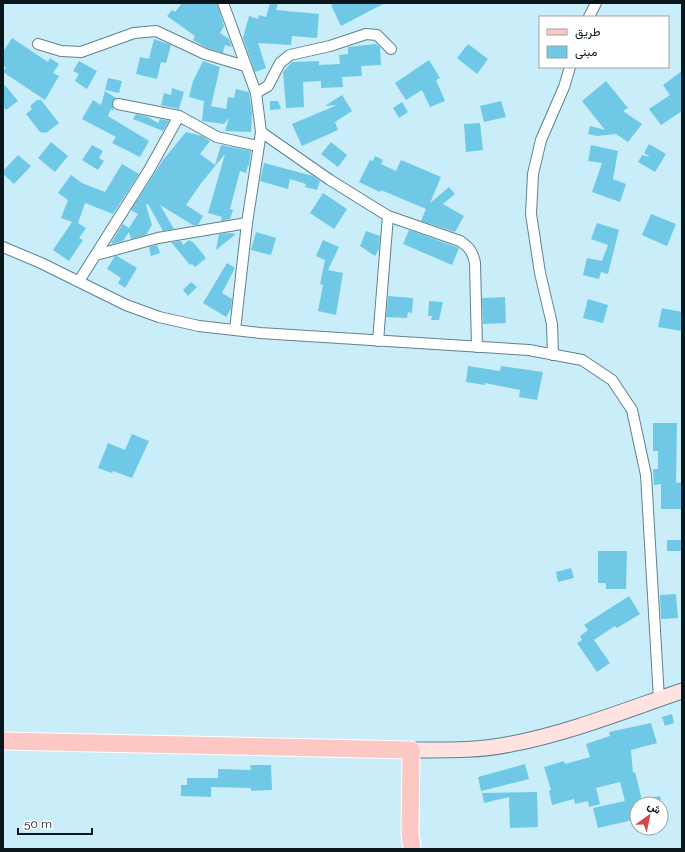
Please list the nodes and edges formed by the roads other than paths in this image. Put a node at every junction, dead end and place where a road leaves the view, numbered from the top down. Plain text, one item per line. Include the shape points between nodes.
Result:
1 (223, 3) edge
2 (596, 3) edge
3 (590, 16) edge
4 (38, 44) dead end
5 (391, 49) dead end
6 (245, 66) junction
7 (570, 68) edge
8 (256, 93) junction
9 (118, 104) dead end
10 (179, 116) junction
11 (261, 132) junction
12 (258, 146) junction
13 (388, 216) junction
14 (247, 222) junction
15 (3, 246) edge
16 (96, 255) junction
17 (79, 281) junction
18 (235, 330) junction
19 (378, 340) junction
20 (477, 347) junction
21 (553, 355) junction
22 (682, 691) edge
23 (658, 699) junction
24 (3, 741) edge
25 (411, 750) junction
26 (412, 849) edge

1 - 6 street
2 - 3 street
4 - 6 street via 61,51 81,52 134,32 156,31 205,54
5 - 8 street via 377,35 366,34 290,55 280,63 268,86
6 - 8 street
7 - 21 street via 541,140 533,174 531,214 540,273 552,324
8 - 11 street
9 - 10 street
10 - 12 street via 217,137
10 - 16 street
11 - 12 street
11 - 13 street
12 - 14 street
13 - 19 street
13 - 20 street via 460,241 474,254
14 - 16 street via 158,238
14 - 18 street
15 - 17 street
16 - 17 street
17 - 18 street via 126,306 159,317 199,326
18 - 19 street
19 - 20 street
20 - 21 street via 529,350
21 - 23 street via 582,360 612,380 632,410 646,475
22 - 23 street
23 - 25 street via 567,729 510,744 461,750
24 - 25 main road
25 - 26 main road

